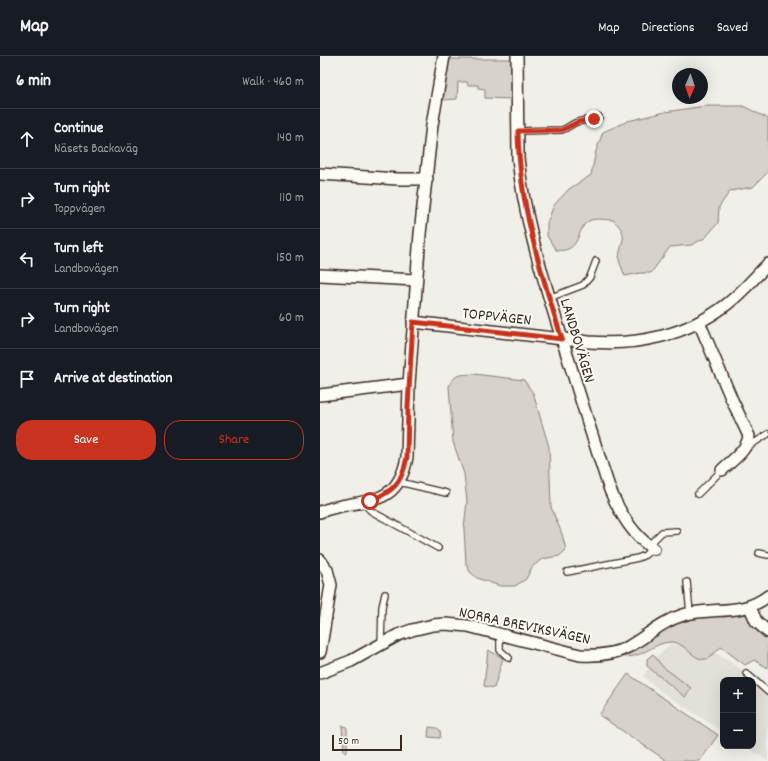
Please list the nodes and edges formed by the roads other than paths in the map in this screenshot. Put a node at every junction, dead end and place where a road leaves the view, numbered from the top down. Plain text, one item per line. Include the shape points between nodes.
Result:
1 (444, 56) edge
2 (517, 56) edge
3 (599, 117) dead end
4 (518, 131) junction
5 (320, 174) edge
6 (426, 179) junction
7 (596, 261) dead end
8 (768, 264) edge
9 (320, 275) edge
10 (416, 280) junction
11 (549, 298) junction
12 (413, 322) junction
13 (699, 322) junction
14 (562, 339) junction
15 (409, 384) junction
16 (320, 394) edge
17 (768, 434) edge
18 (745, 448) junction
19 (722, 470) joint
20 (399, 482) junction
21 (446, 493) dead end
22 (698, 494) dead end
23 (363, 503) junction
24 (320, 512) edge
25 (677, 531) dead end
26 (651, 547) junction
27 (438, 548) dead end
28 (759, 553) dead end
29 (768, 554) edge
30 (320, 560) edge
31 (567, 572) dead end
32 (687, 582) dead end
33 (386, 594) dead end
34 (768, 596) edge
35 (750, 606) junction
36 (690, 613) junction
37 (768, 632) edge
38 (500, 634) junction
39 (381, 645) junction
40 (320, 652) edge
41 (509, 658) dead end
42 (320, 673) edge
43 (746, 673) dead end
44 (768, 692) edge

1 - 6 street
2 - 4 street, LANDBOVÄGEN
3 - 4 lane via 578,122 562,130
4 - 11 street, LANDBOVÄGEN via 519,166 524,199
5 - 6 street
6 - 10 street
7 - 11 lane via 590,277 583,285
8 - 13 street, TOPPVÄGEN via 727,304
9 - 10 street
10 - 12 street
11 - 14 street, LANDBOVÄGEN
12 - 14 street, TOPPVÄGEN
12 - 15 street
13 - 14 street, TOPPVÄGEN via 655,338 632,342 605,343
13 - 18 street via 746,427 749,436
14 - 26 street, LANDBOVÄGEN via 614,500 631,525
15 - 16 street
15 - 20 street via 407,457
17 - 18 lane
18 - 19 street
19 - 22 lane
20 - 21 lane
20 - 23 street via 387,493
23 - 24 street
23 - 27 lane via 371,511
25 - 26 lane via 662,532
26 - 31 lane via 645,555 638,558
28 - 29 lane
30 - 40 street via 327,570 331,585 326,601
32 - 36 lane
33 - 39 lane via 382,607
34 - 35 street, NORRA BREVIKSVÄGEN
35 - 36 street, NORRA BREVIKSVÄGEN
35 - 37 street via 756,621
36 - 38 street, NORRA BREVIKSVÄGEN via 668,620 620,651 600,656 580,655
38 - 39 street, NORRA BREVIKSVÄGEN via 457,625 433,624 398,635
38 - 41 lane via 500,650
39 - 42 street, NORRA BREVIKSVÄGEN via 351,661
43 - 44 lane

